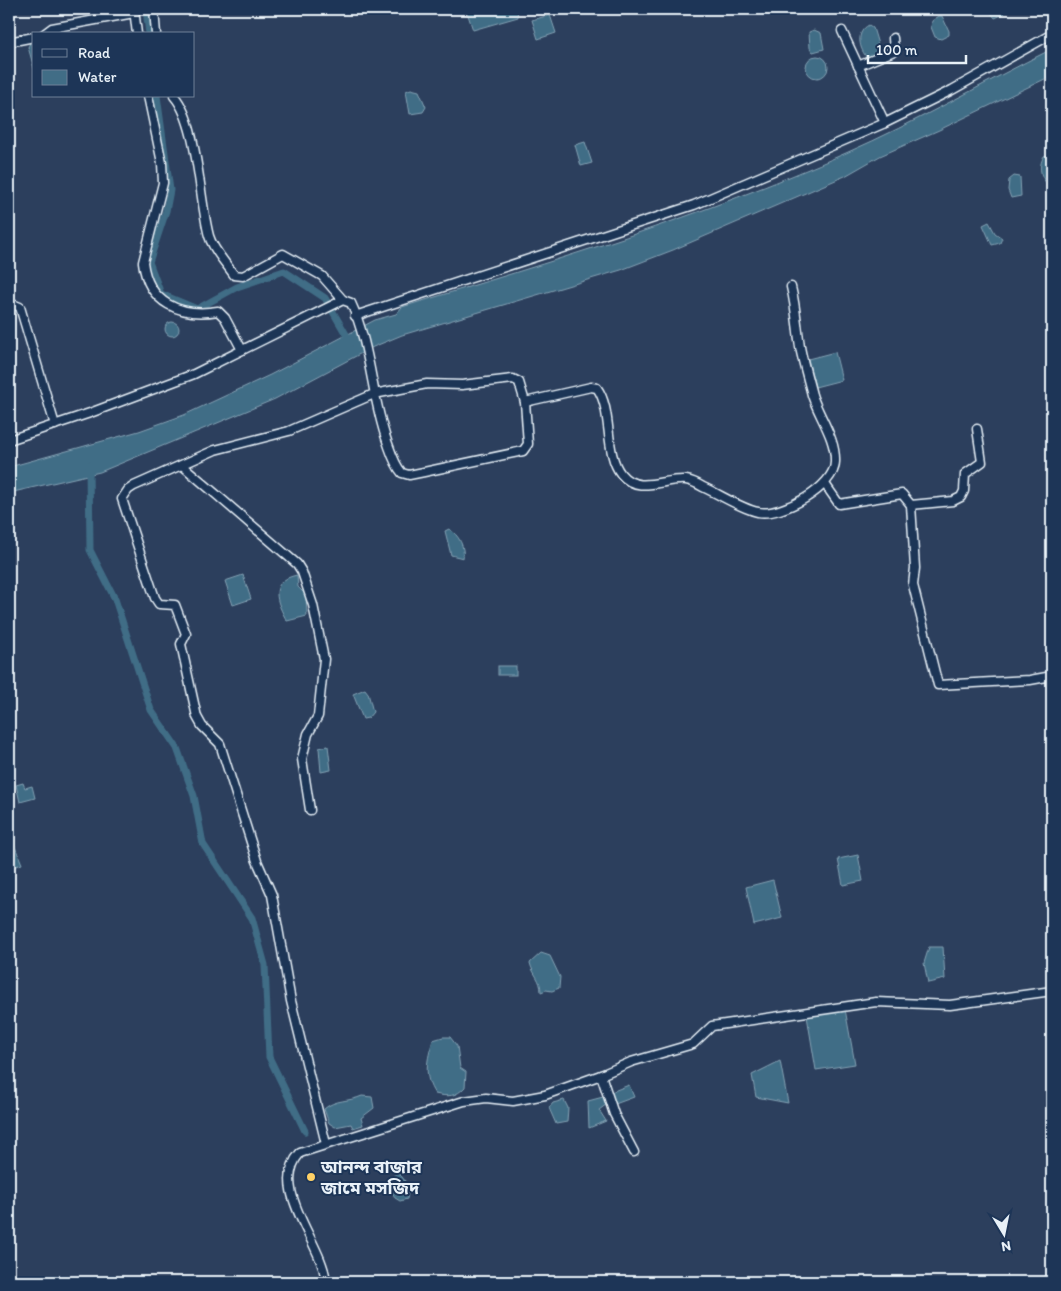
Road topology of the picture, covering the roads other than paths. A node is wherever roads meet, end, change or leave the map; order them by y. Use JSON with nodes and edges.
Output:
{"nodes":[{"id":1,"x":154,"y":9,"type":"edge"},
{"id":2,"x":134,"y":11,"type":"edge"},
{"id":3,"x":842,"y":31,"type":"dead end"},
{"id":4,"x":47,"y":32,"type":"edge"},
{"id":5,"x":137,"y":32,"type":"edge"},
{"id":6,"x":156,"y":32,"type":"edge"},
{"id":7,"x":1052,"y":34,"type":"edge"},
{"id":8,"x":32,"y":37,"type":"edge"},
{"id":9,"x":893,"y":38,"type":"dead end"},
{"id":10,"x":9,"y":42,"type":"edge"},
{"id":11,"x":858,"y":66,"type":"junction"},
{"id":12,"x":148,"y":98,"type":"edge"},
{"id":13,"x":175,"y":98,"type":"edge"},
{"id":14,"x":885,"y":123,"type":"junction"},
{"id":15,"x":791,"y":287,"type":"dead end"},
{"id":16,"x":340,"y":301,"type":"junction"},
{"id":17,"x":9,"y":306,"type":"edge"},
{"id":18,"x":356,"y":316,"type":"junction"},
{"id":19,"x":242,"y":350,"type":"junction"},
{"id":20,"x":374,"y":394,"type":"junction"},
{"id":21,"x":526,"y":402,"type":"junction"},
{"id":22,"x":55,"y":425,"type":"junction"},
{"id":23,"x":977,"y":429,"type":"dead end"},
{"id":24,"x":9,"y":440,"type":"edge"},
{"id":25,"x":182,"y":465,"type":"junction"},
{"id":26,"x":824,"y":484,"type":"junction"},
{"id":27,"x":911,"y":505,"type":"junction"},
{"id":28,"x":1052,"y":676,"type":"edge"},
{"id":29,"x":310,"y":810,"type":"dead end"},
{"id":30,"x":1052,"y":991,"type":"edge"},
{"id":31,"x":601,"y":1075,"type":"junction"},
{"id":32,"x":326,"y":1144,"type":"junction"},
{"id":33,"x":634,"y":1152,"type":"dead end"},
{"id":34,"x":326,"y":1282,"type":"edge"}],
"edges":[{"from":1,"to":6,"type":"street"},
{"from":2,"to":4,"type":"street"},
{"from":2,"to":5,"type":"street"},
{"from":3,"to":11,"type":"street"},
{"from":7,"to":14,"type":"street"},
{"from":8,"to":10,"type":"street"},
{"from":9,"to":11,"type":"street"},
{"from":11,"to":14,"type":"street"},
{"from":12,"to":19,"type":"street"},
{"from":13,"to":16,"type":"street"},
{"from":14,"to":18,"type":"street"},
{"from":15,"to":26,"type":"street"},
{"from":16,"to":18,"type":"street"},
{"from":16,"to":19,"type":"street"},
{"from":17,"to":22,"type":"street"},
{"from":18,"to":20,"type":"street"},
{"from":19,"to":22,"type":"street"},
{"from":20,"to":21,"type":"street"},
{"from":20,"to":21,"type":"street"},
{"from":20,"to":25,"type":"street"},
{"from":21,"to":26,"type":"street"},
{"from":22,"to":24,"type":"street"},
{"from":23,"to":27,"type":"street"},
{"from":25,"to":29,"type":"street"},
{"from":25,"to":32,"type":"street"},
{"from":26,"to":27,"type":"street"},
{"from":27,"to":28,"type":"street"},
{"from":30,"to":31,"type":"street"},
{"from":31,"to":32,"type":"street"},
{"from":31,"to":33,"type":"street"},
{"from":32,"to":34,"type":"street"}]}
